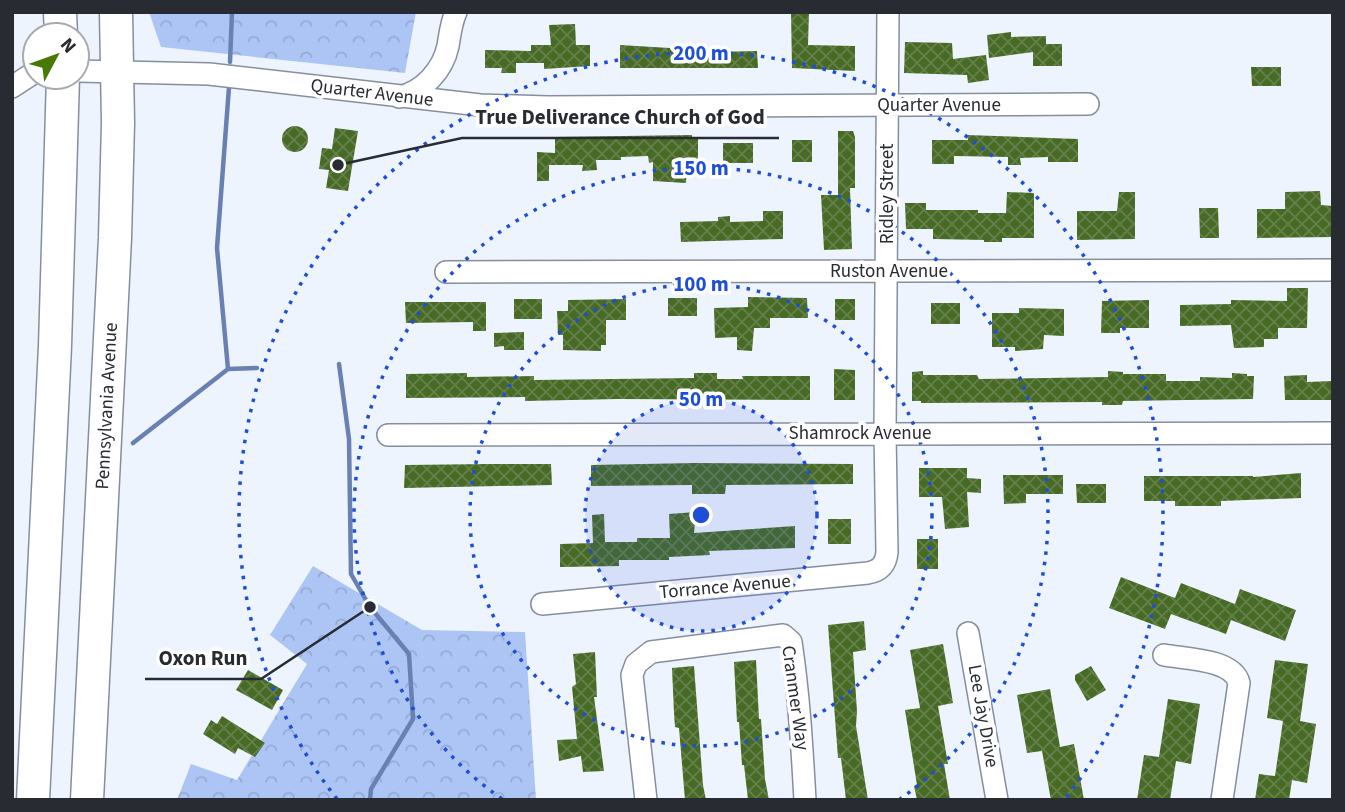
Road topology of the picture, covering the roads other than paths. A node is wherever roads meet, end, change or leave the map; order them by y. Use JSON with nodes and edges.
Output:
{"nodes":[{"id":1,"x":116,"y":12,"type":"edge"},
{"id":2,"x":456,"y":12,"type":"edge"},
{"id":3,"x":888,"y":12,"type":"edge"},
{"id":4,"x":91,"y":71,"type":"edge"},
{"id":5,"x":117,"y":71,"type":"junction"},
{"id":6,"x":63,"y":91,"type":"edge"},
{"id":7,"x":398,"y":97,"type":"junction"},
{"id":8,"x":1088,"y":104,"type":"dead end"},
{"id":9,"x":887,"y":105,"type":"junction"},
{"id":10,"x":1333,"y":270,"type":"edge"},
{"id":11,"x":887,"y":271,"type":"junction"},
{"id":12,"x":446,"y":272,"type":"dead end"},
{"id":13,"x":885,"y":433,"type":"junction"},
{"id":14,"x":1333,"y":433,"type":"edge"},
{"id":15,"x":387,"y":435,"type":"dead end"},
{"id":16,"x":887,"y":543,"type":"joint"},
{"id":17,"x":542,"y":604,"type":"dead end"},
{"id":18,"x":968,"y":633,"type":"dead end"},
{"id":19,"x":1164,"y":655,"type":"dead end"},
{"id":20,"x":33,"y":800,"type":"edge"},
{"id":21,"x":87,"y":800,"type":"edge"},
{"id":22,"x":646,"y":800,"type":"edge"},
{"id":23,"x":805,"y":800,"type":"edge"},
{"id":24,"x":997,"y":800,"type":"edge"},
{"id":25,"x":1222,"y":800,"type":"edge"}],
"edges":[{"from":1,"to":5,"type":"highway","name":"Pennsylvania Avenue"},
{"from":2,"to":7,"type":"street"},
{"from":3,"to":9,"type":"street","name":"Ridley Street"},
{"from":4,"to":5,"type":"street","name":"Quarter Avenue"},
{"from":5,"to":7,"type":"street","name":"Quarter Avenue"},
{"from":5,"to":21,"type":"highway","name":"Pennsylvania Avenue"},
{"from":6,"to":20,"type":"highway"},
{"from":7,"to":9,"type":"street","name":"Quarter Avenue"},
{"from":8,"to":9,"type":"street","name":"Quarter Avenue"},
{"from":9,"to":11,"type":"street","name":"Ridley Street"},
{"from":10,"to":11,"type":"street","name":"Ruston Avenue"},
{"from":11,"to":12,"type":"street","name":"Ruston Avenue"},
{"from":11,"to":13,"type":"street","name":"Ridley Street"},
{"from":13,"to":14,"type":"street","name":"Shamrock Avenue"},
{"from":13,"to":15,"type":"street","name":"Shamrock Avenue"},
{"from":13,"to":16,"type":"street","name":"Ridley Street"},
{"from":16,"to":17,"type":"street","name":"Torrance Avenue"},
{"from":18,"to":24,"type":"street","name":"Lee Jay Drive"},
{"from":19,"to":25,"type":"street"},
{"from":22,"to":23,"type":"street","name":"Cranmer Way"}]}
